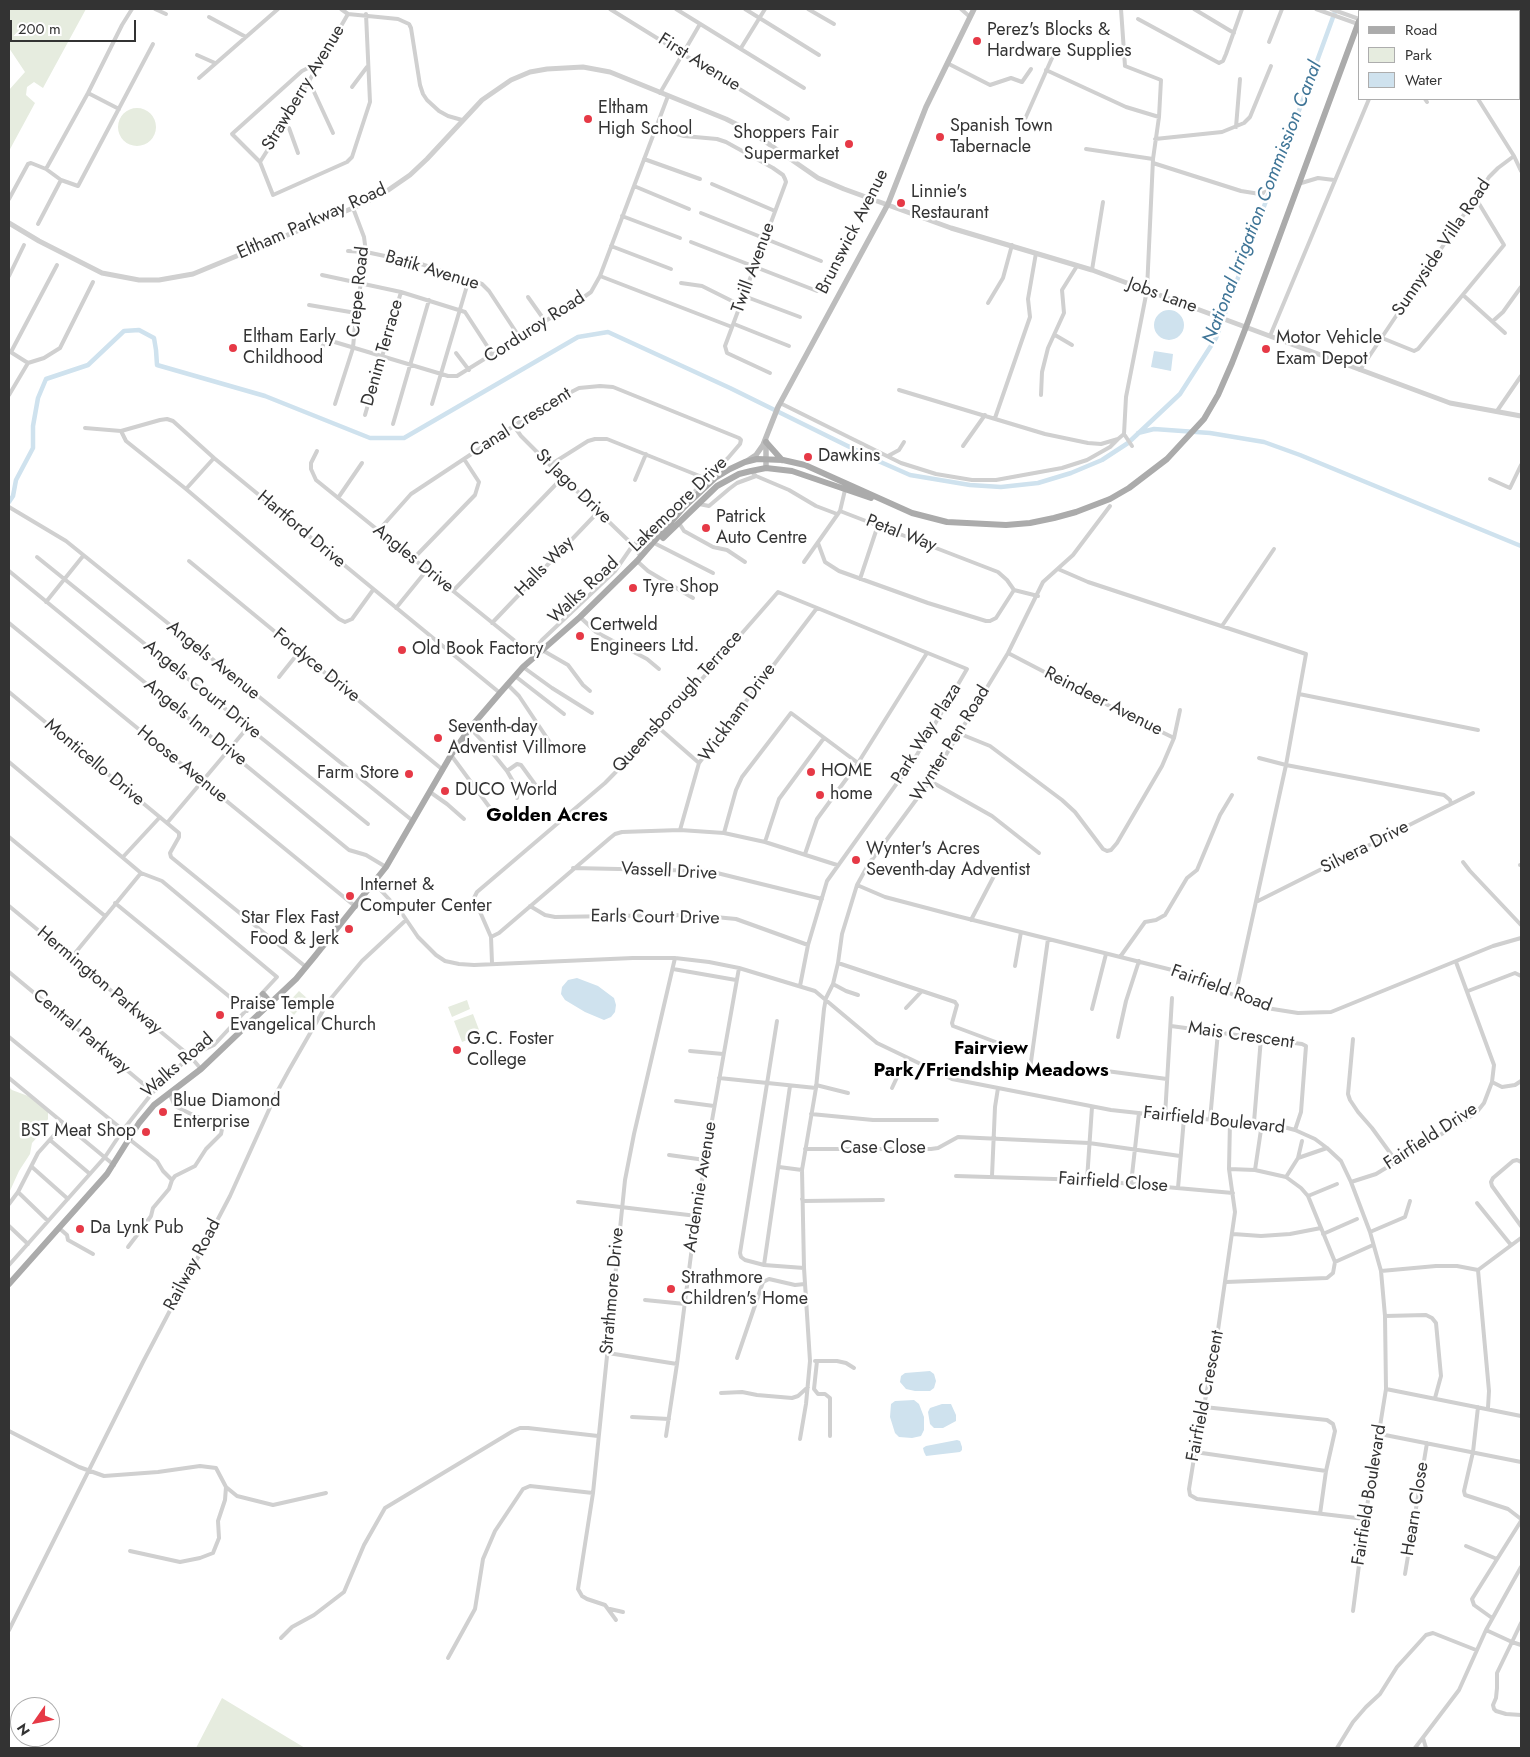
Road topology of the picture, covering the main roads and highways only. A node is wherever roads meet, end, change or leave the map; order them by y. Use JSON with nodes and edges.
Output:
{"nodes":[{"id":1,"x":974,"y":9,"type":"edge"},
{"id":2,"x":1358,"y":21,"type":"edge"},
{"id":3,"x":766,"y":440,"type":"junction"},
{"id":4,"x":767,"y":459,"type":"junction"},
{"id":5,"x":783,"y":460,"type":"junction"},
{"id":6,"x":745,"y":462,"type":"junction"},
{"id":7,"x":766,"y":468,"type":"junction"},
{"id":8,"x":890,"y":504,"type":"junction"},
{"id":9,"x":639,"y":559,"type":"junction"},
{"id":10,"x":263,"y":994,"type":"road end"},
{"id":11,"x":271,"y":1003,"type":"junction"},
{"id":12,"x":9,"y":1284,"type":"edge"}],
"edges":[{"from":1,"to":3,"type":"main road","name":"Brunswick Avenue"},
{"from":2,"to":8,"type":"main road"},
{"from":3,"to":4,"type":"main road","name":"Brunswick Avenue"},
{"from":3,"to":5,"type":"main road"},
{"from":3,"to":6,"type":"main road","name":"Brunswick Avenue"},
{"from":4,"to":5,"type":"main road","name":"Walks Road"},
{"from":4,"to":6,"type":"main road","name":"Walks Road"},
{"from":4,"to":7,"type":"main road","name":"Brunswick Avenue"},
{"from":5,"to":8,"type":"main road","name":"Walks Road"},
{"from":6,"to":9,"type":"main road","name":"Walks Road"},
{"from":7,"to":8,"type":"main road","name":"Walks Road"},
{"from":7,"to":9,"type":"main road","name":"Walks Road"},
{"from":9,"to":11,"type":"main road","name":"Walks Road"},
{"from":10,"to":11,"type":"main road"},
{"from":11,"to":12,"type":"main road","name":"Walks Road"}]}
